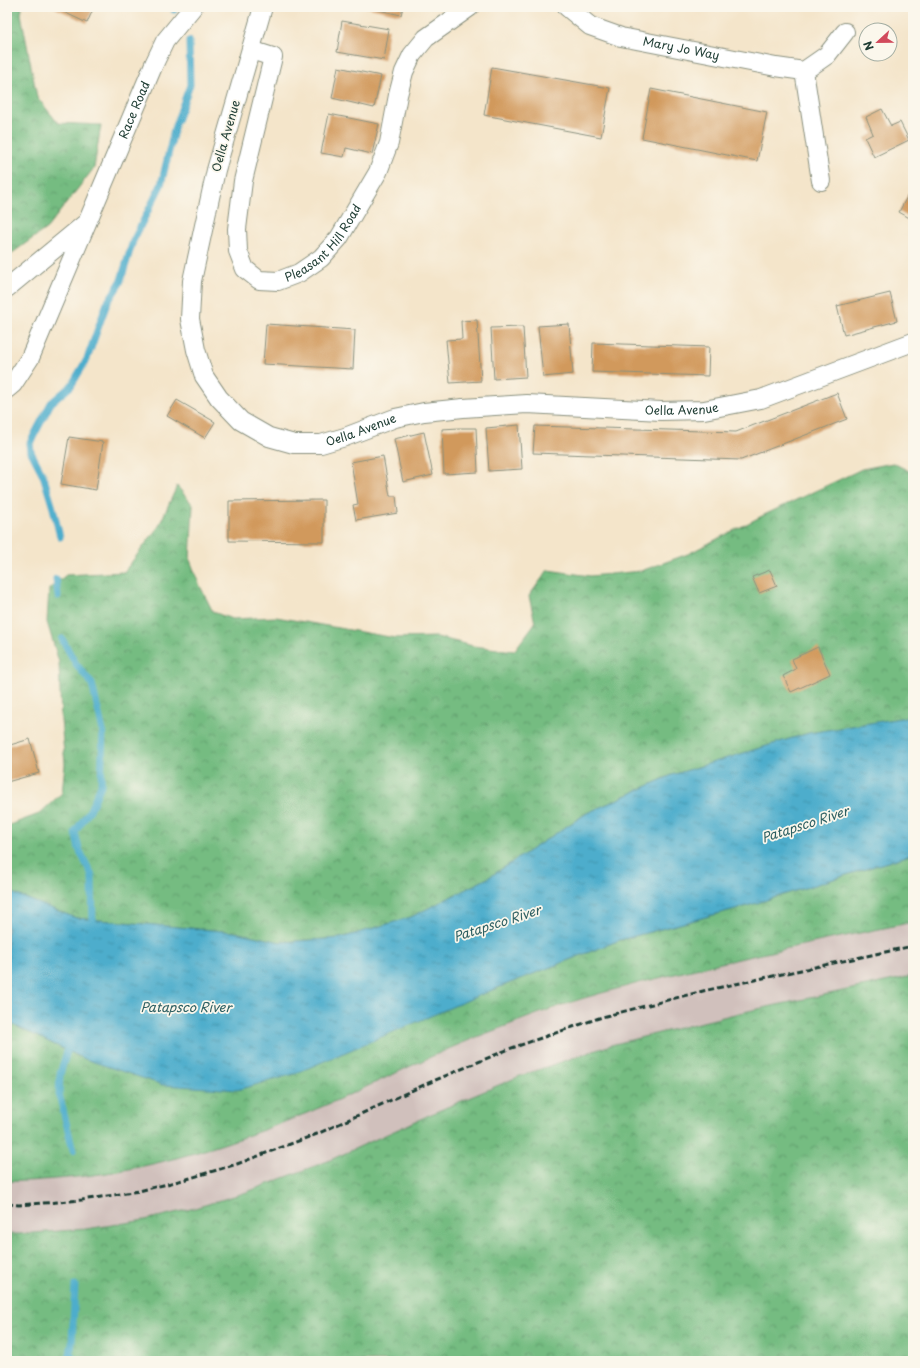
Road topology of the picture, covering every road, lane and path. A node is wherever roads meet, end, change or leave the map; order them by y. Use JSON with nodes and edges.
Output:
{"nodes":[{"id":1,"x":194,"y":7,"type":"edge"},
{"id":2,"x":263,"y":7,"type":"edge"},
{"id":3,"x":470,"y":7,"type":"edge"},
{"id":4,"x":567,"y":7,"type":"edge"},
{"id":5,"x":845,"y":32,"type":"dead end"},
{"id":6,"x":251,"y":50,"type":"junction"},
{"id":7,"x":804,"y":72,"type":"junction"},
{"id":8,"x":821,"y":181,"type":"dead end"},
{"id":9,"x":88,"y":221,"type":"junction"},
{"id":10,"x":7,"y":288,"type":"edge"},
{"id":11,"x":913,"y":342,"type":"edge"},
{"id":12,"x":7,"y":389,"type":"edge"}],
"edges":[{"from":1,"to":9,"type":"street","name":"Race Road"},
{"from":2,"to":6,"type":"street","name":"Oella Avenue"},
{"from":3,"to":6,"type":"street","name":"Pleasant Hill Road"},
{"from":4,"to":7,"type":"street","name":"Mary Jo Way"},
{"from":5,"to":7,"type":"street"},
{"from":6,"to":11,"type":"street","name":"Oella Avenue"},
{"from":7,"to":8,"type":"street"},
{"from":9,"to":10,"type":"street","name":"Race Road"},
{"from":9,"to":12,"type":"street","name":"Race Road"}]}
